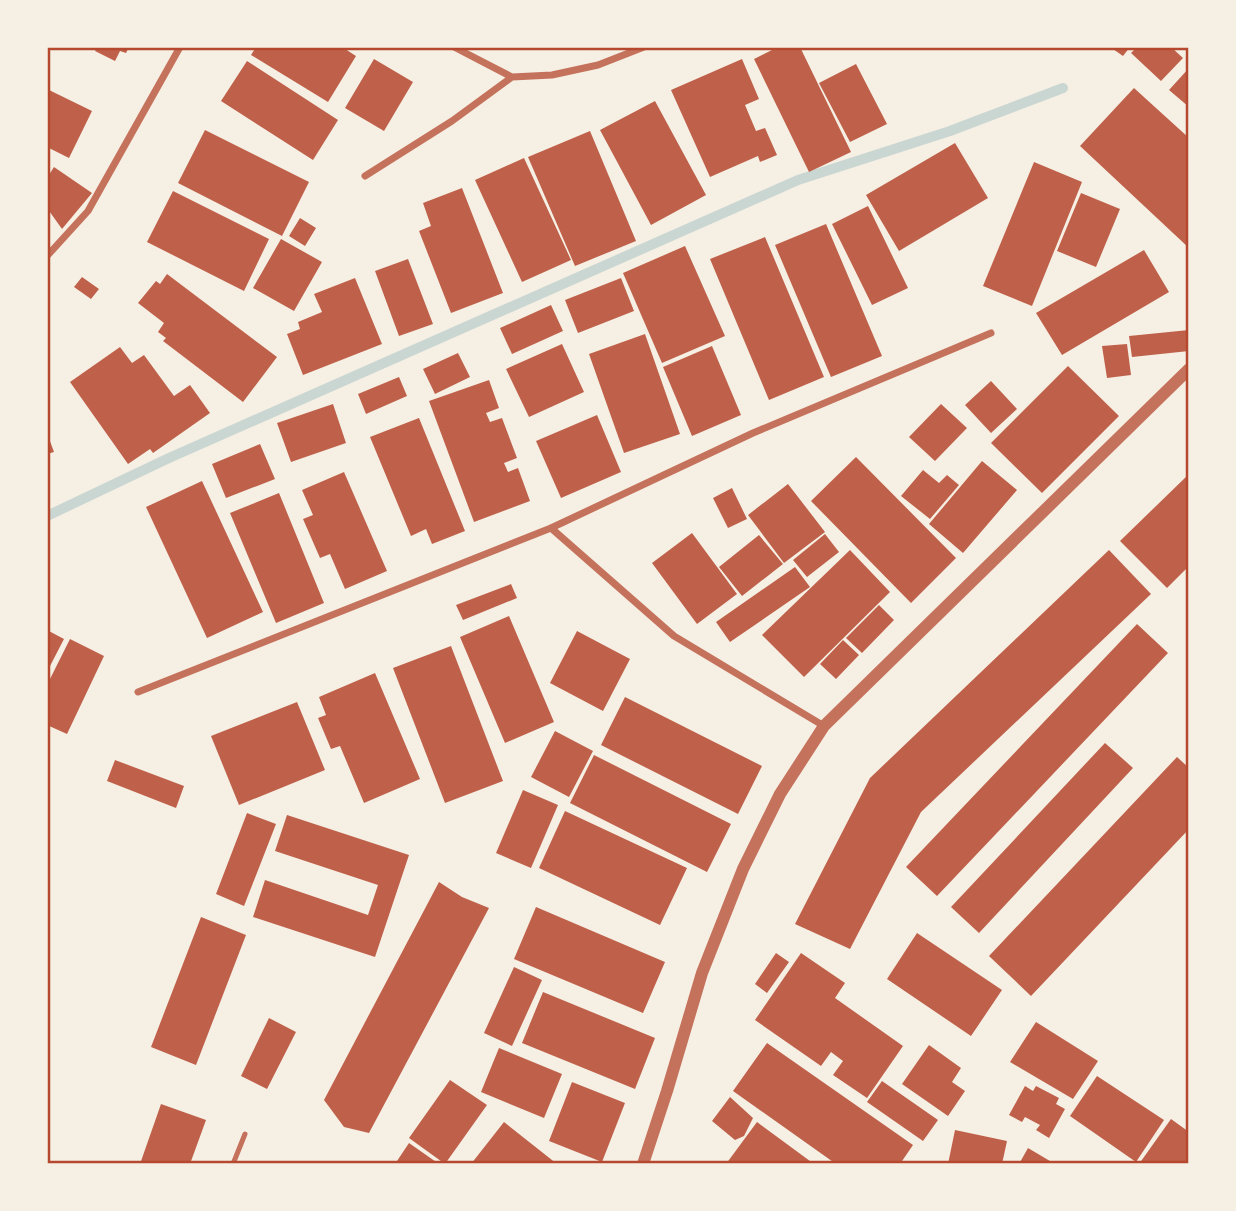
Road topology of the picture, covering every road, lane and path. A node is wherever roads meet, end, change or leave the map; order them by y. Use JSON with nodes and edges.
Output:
{"nodes":[{"id":1,"x":180,"y":47,"type":"edge"},
{"id":2,"x":454,"y":47,"type":"edge"},
{"id":3,"x":644,"y":47,"type":"edge"},
{"id":4,"x":512,"y":77,"type":"junction"},
{"id":5,"x":365,"y":176,"type":"dead end"},
{"id":6,"x":47,"y":256,"type":"edge"},
{"id":7,"x":992,"y":333,"type":"dead end"},
{"id":8,"x":1189,"y":369,"type":"edge"},
{"id":9,"x":551,"y":528,"type":"junction"},
{"id":10,"x":138,"y":692,"type":"dead end"},
{"id":11,"x":824,"y":726,"type":"junction"},
{"id":12,"x":245,"y":1134,"type":"dead end"},
{"id":13,"x":233,"y":1164,"type":"edge"},
{"id":14,"x":643,"y":1164,"type":"edge"}],
"edges":[{"from":1,"to":6,"type":"street"},
{"from":2,"to":4,"type":"street"},
{"from":3,"to":4,"type":"street"},
{"from":4,"to":5,"type":"street"},
{"from":7,"to":9,"type":"street"},
{"from":8,"to":11,"type":"street"},
{"from":9,"to":10,"type":"street"},
{"from":9,"to":11,"type":"street"},
{"from":11,"to":14,"type":"street"},
{"from":12,"to":13,"type":"lane"}]}
